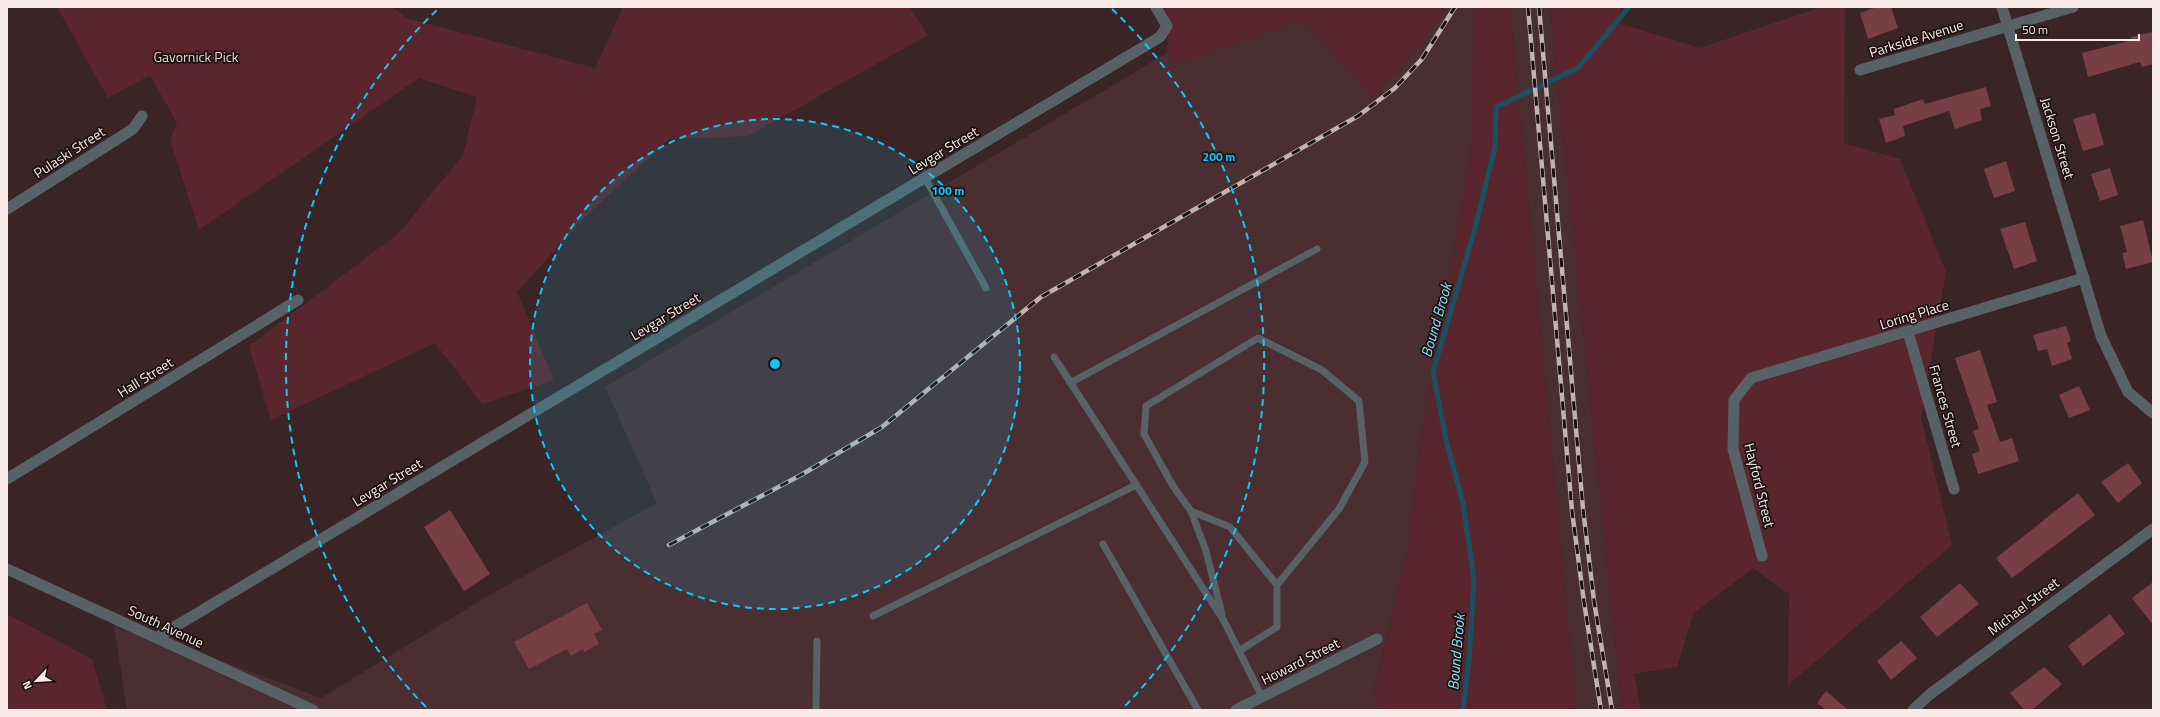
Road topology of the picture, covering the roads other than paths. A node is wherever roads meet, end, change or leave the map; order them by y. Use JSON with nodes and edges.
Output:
{"nodes":[{"id":1,"x":2002,"y":7,"type":"edge"},
{"id":2,"x":2074,"y":7,"type":"edge"},
{"id":3,"x":1156,"y":8,"type":"edge"},
{"id":4,"x":2008,"y":26,"type":"junction"},
{"id":5,"x":1860,"y":70,"type":"dead end"},
{"id":6,"x":142,"y":116,"type":"dead end"},
{"id":7,"x":925,"y":178,"type":"junction"},
{"id":8,"x":7,"y":209,"type":"edge"},
{"id":9,"x":1317,"y":249,"type":"dead end"},
{"id":10,"x":2084,"y":278,"type":"junction"},
{"id":11,"x":986,"y":288,"type":"dead end"},
{"id":12,"x":298,"y":300,"type":"dead end"},
{"id":13,"x":1908,"y":332,"type":"junction"},
{"id":14,"x":1054,"y":357,"type":"dead end"},
{"id":15,"x":1751,"y":378,"type":"joint"},
{"id":16,"x":1070,"y":383,"type":"junction"},
{"id":17,"x":2153,"y":413,"type":"edge"},
{"id":18,"x":7,"y":479,"type":"edge"},
{"id":19,"x":1136,"y":485,"type":"junction"},
{"id":20,"x":1954,"y":489,"type":"dead end"},
{"id":21,"x":1191,"y":511,"type":"junction"},
{"id":22,"x":2153,"y":529,"type":"edge"},
{"id":23,"x":1103,"y":544,"type":"dead end"},
{"id":24,"x":1762,"y":556,"type":"dead end"},
{"id":25,"x":7,"y":568,"type":"edge"},
{"id":26,"x":1277,"y":586,"type":"junction"},
{"id":27,"x":874,"y":616,"type":"dead end"},
{"id":28,"x":1224,"y":620,"type":"junction"},
{"id":29,"x":156,"y":638,"type":"junction"},
{"id":30,"x":1378,"y":639,"type":"dead end"},
{"id":31,"x":817,"y":641,"type":"dead end"},
{"id":32,"x":1239,"y":651,"type":"junction"},
{"id":33,"x":1262,"y":697,"type":"junction"},
{"id":34,"x":313,"y":710,"type":"edge"},
{"id":35,"x":816,"y":710,"type":"edge"},
{"id":36,"x":1198,"y":710,"type":"edge"},
{"id":37,"x":1236,"y":710,"type":"edge"},
{"id":38,"x":1913,"y":710,"type":"edge"}],
"edges":[{"from":1,"to":4,"type":"street","name":"Jackson Street"},
{"from":2,"to":4,"type":"street","name":"Parkside Avenue"},
{"from":3,"to":7,"type":"street","name":"Levgar Street"},
{"from":4,"to":5,"type":"street","name":"Parkside Avenue"},
{"from":4,"to":10,"type":"street","name":"Jackson Street"},
{"from":6,"to":8,"type":"street","name":"Pulaski Street"},
{"from":7,"to":11,"type":"lane"},
{"from":7,"to":29,"type":"street","name":"Levgar Street"},
{"from":9,"to":16,"type":"lane"},
{"from":10,"to":13,"type":"street","name":"Loring Place"},
{"from":10,"to":17,"type":"street","name":"Jackson Street"},
{"from":12,"to":18,"type":"street","name":"Hall Street"},
{"from":13,"to":15,"type":"street","name":"Loring Place"},
{"from":13,"to":20,"type":"street","name":"Frances Street"},
{"from":14,"to":16,"type":"lane"},
{"from":15,"to":24,"type":"street","name":"Hayford Street"},
{"from":16,"to":19,"type":"lane"},
{"from":19,"to":27,"type":"lane"},
{"from":19,"to":28,"type":"lane"},
{"from":21,"to":26,"type":"lane"},
{"from":21,"to":26,"type":"lane"},
{"from":21,"to":28,"type":"lane"},
{"from":22,"to":38,"type":"street","name":"Michael Street"},
{"from":23,"to":36,"type":"lane"},
{"from":25,"to":29,"type":"street","name":"South Avenue"},
{"from":26,"to":32,"type":"lane"},
{"from":28,"to":32,"type":"lane"},
{"from":29,"to":34,"type":"street","name":"South Avenue"},
{"from":30,"to":33,"type":"street","name":"Howard Street"},
{"from":31,"to":35,"type":"lane"},
{"from":32,"to":33,"type":"lane"},
{"from":33,"to":37,"type":"street","name":"Howard Street"}]}
